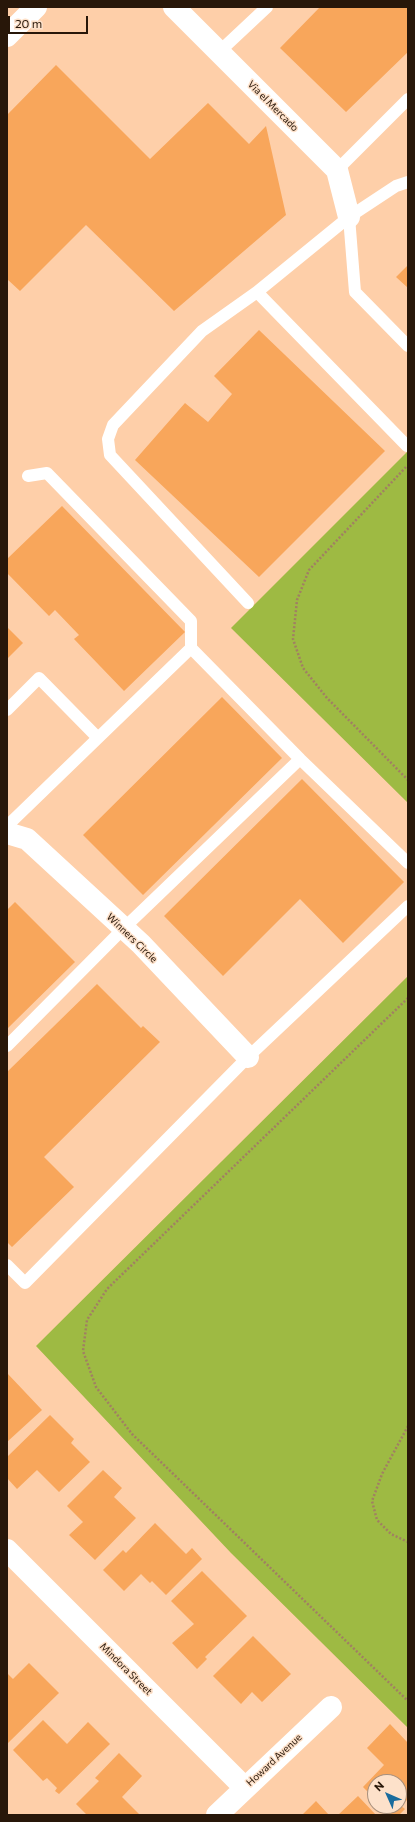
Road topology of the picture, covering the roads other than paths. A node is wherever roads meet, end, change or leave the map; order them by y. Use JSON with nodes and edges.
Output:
{"nodes":[{"id":1,"x":36,"y":7,"type":"edge"},
{"id":2,"x":174,"y":7,"type":"edge"},
{"id":3,"x":267,"y":7,"type":"edge"},
{"id":4,"x":7,"y":36,"type":"edge"},
{"id":5,"x":219,"y":52,"type":"junction"},
{"id":6,"x":408,"y":99,"type":"edge"},
{"id":7,"x":337,"y":170,"type":"junction"},
{"id":8,"x":408,"y":182,"type":"edge"},
{"id":9,"x":349,"y":217,"type":"junction"},
{"id":10,"x":257,"y":292,"type":"junction"},
{"id":11,"x":408,"y":346,"type":"edge"},
{"id":12,"x":407,"y":446,"type":"edge"},
{"id":13,"x":28,"y":476,"type":"dead end"},
{"id":14,"x":248,"y":603,"type":"dead end"},
{"id":15,"x":191,"y":648,"type":"junction"},
{"id":16,"x":7,"y":710,"type":"edge"},
{"id":17,"x":98,"y":738,"type":"junction"},
{"id":18,"x":300,"y":759,"type":"junction"},
{"id":19,"x":7,"y":826,"type":"edge"},
{"id":20,"x":7,"y":833,"type":"edge"},
{"id":21,"x":408,"y":863,"type":"edge"},
{"id":22,"x":408,"y":906,"type":"edge"},
{"id":23,"x":123,"y":929,"type":"junction"},
{"id":24,"x":7,"y":1046,"type":"edge"},
{"id":25,"x":248,"y":1057,"type":"junction"},
{"id":26,"x":7,"y":1265,"type":"edge"},
{"id":27,"x":11,"y":1563,"type":"edge"},
{"id":28,"x":331,"y":1706,"type":"dead end"},
{"id":29,"x":245,"y":1788,"type":"junction"},
{"id":30,"x":217,"y":1815,"type":"edge"}],
"edges":[{"from":1,"to":4,"type":"street"},
{"from":2,"to":5,"type":"street","name":"Via el Mercado"},
{"from":3,"to":5,"type":"lane"},
{"from":5,"to":7,"type":"street","name":"Via el Mercado"},
{"from":6,"to":7,"type":"lane"},
{"from":7,"to":9,"type":"street"},
{"from":8,"to":9,"type":"lane"},
{"from":9,"to":10,"type":"lane"},
{"from":9,"to":11,"type":"lane"},
{"from":10,"to":12,"type":"lane"},
{"from":10,"to":14,"type":"lane"},
{"from":13,"to":15,"type":"lane"},
{"from":15,"to":17,"type":"lane"},
{"from":15,"to":18,"type":"lane"},
{"from":16,"to":17,"type":"lane"},
{"from":17,"to":19,"type":"lane"},
{"from":18,"to":21,"type":"lane"},
{"from":18,"to":23,"type":"lane"},
{"from":20,"to":23,"type":"street","name":"Winners Circle"},
{"from":22,"to":25,"type":"lane"},
{"from":23,"to":24,"type":"lane"},
{"from":23,"to":25,"type":"street","name":"Winners Circle"},
{"from":25,"to":26,"type":"lane"},
{"from":27,"to":29,"type":"street","name":"Mindora Street"},
{"from":28,"to":29,"type":"street","name":"Howard Avenue"},
{"from":29,"to":30,"type":"street","name":"Howard Avenue"}]}
